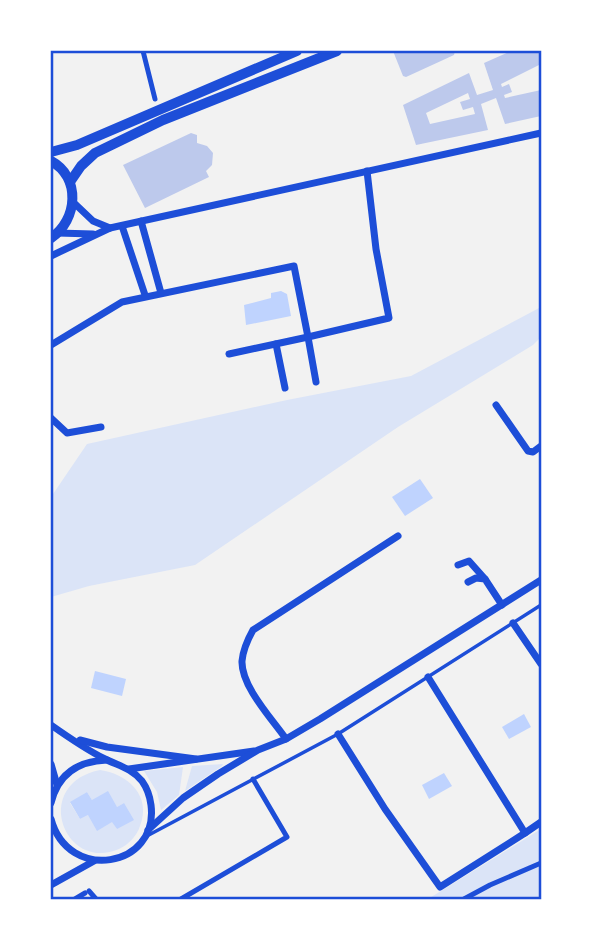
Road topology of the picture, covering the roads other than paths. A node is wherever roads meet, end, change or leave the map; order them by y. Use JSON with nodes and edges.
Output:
{"nodes":[{"id":1,"x":142,"y":51,"type":"edge"},
{"id":2,"x":297,"y":51,"type":"edge"},
{"id":3,"x":337,"y":51,"type":"edge"},
{"id":4,"x":155,"y":99,"type":"dead end"},
{"id":5,"x":541,"y":133,"type":"edge"},
{"id":6,"x":51,"y":152,"type":"edge"},
{"id":7,"x":51,"y":161,"type":"edge"},
{"id":8,"x":367,"y":171,"type":"junction"},
{"id":9,"x":70,"y":182,"type":"junction"},
{"id":10,"x":73,"y":202,"type":"junction"},
{"id":11,"x":141,"y":221,"type":"junction"},
{"id":12,"x":122,"y":226,"type":"junction"},
{"id":13,"x":110,"y":228,"type":"junction"},
{"id":14,"x":97,"y":234,"type":"junction"},
{"id":15,"x":54,"y":236,"type":"edge"},
{"id":16,"x":51,"y":256,"type":"edge"},
{"id":17,"x":161,"y":293,"type":"junction"},
{"id":18,"x":145,"y":295,"type":"junction"},
{"id":19,"x":308,"y":337,"type":"junction"},
{"id":20,"x":276,"y":344,"type":"junction"},
{"id":21,"x":51,"y":345,"type":"edge"},
{"id":22,"x":229,"y":354,"type":"dead end"},
{"id":23,"x":316,"y":382,"type":"dead end"},
{"id":24,"x":285,"y":388,"type":"dead end"},
{"id":25,"x":496,"y":405,"type":"dead end"},
{"id":26,"x":51,"y":418,"type":"edge"},
{"id":27,"x":101,"y":427,"type":"dead end"},
{"id":28,"x":541,"y":446,"type":"edge"},
{"id":29,"x":398,"y":536,"type":"dead end"},
{"id":30,"x":458,"y":565,"type":"dead end"},
{"id":31,"x":485,"y":579,"type":"junction"},
{"id":32,"x":541,"y":580,"type":"edge"},
{"id":33,"x":468,"y":582,"type":"dead end"},
{"id":34,"x":502,"y":605,"type":"junction"},
{"id":35,"x":541,"y":605,"type":"edge"},
{"id":36,"x":513,"y":623,"type":"junction"},
{"id":37,"x":541,"y":664,"type":"edge"},
{"id":38,"x":428,"y":677,"type":"junction"},
{"id":39,"x":51,"y":725,"type":"edge"},
{"id":40,"x":63,"y":734,"type":"junction"},
{"id":41,"x":338,"y":734,"type":"junction"},
{"id":42,"x":286,"y":739,"type":"junction"},
{"id":43,"x":258,"y":750,"type":"junction"},
{"id":44,"x":197,"y":759,"type":"junction"},
{"id":45,"x":107,"y":760,"type":"junction"},
{"id":46,"x":51,"y":764,"type":"edge"},
{"id":47,"x":129,"y":769,"type":"junction"},
{"id":48,"x":253,"y":779,"type":"junction"},
{"id":49,"x":57,"y":785,"type":"junction"},
{"id":50,"x":51,"y":803,"type":"edge"},
{"id":51,"x":51,"y":819,"type":"edge"},
{"id":52,"x":541,"y":822,"type":"edge"},
{"id":53,"x":148,"y":830,"type":"junction"},
{"id":54,"x":525,"y":833,"type":"junction"},
{"id":55,"x":143,"y":838,"type":"junction"},
{"id":56,"x":94,"y":861,"type":"junction"},
{"id":57,"x":541,"y":863,"type":"edge"},
{"id":58,"x":51,"y":885,"type":"edge"},
{"id":59,"x":75,"y":899,"type":"edge"},
{"id":60,"x":96,"y":899,"type":"edge"},
{"id":61,"x":181,"y":899,"type":"edge"},
{"id":62,"x":464,"y":899,"type":"edge"}],
"edges":[{"from":1,"to":4,"type":"street"},
{"from":2,"to":6,"type":"main road"},
{"from":3,"to":9,"type":"main road"},
{"from":5,"to":8,"type":"street"},
{"from":7,"to":9,"type":"main road"},
{"from":8,"to":11,"type":"street"},
{"from":8,"to":19,"type":"street"},
{"from":9,"to":10,"type":"main road"},
{"from":10,"to":13,"type":"street"},
{"from":10,"to":15,"type":"main road"},
{"from":11,"to":12,"type":"street"},
{"from":11,"to":17,"type":"street"},
{"from":12,"to":13,"type":"street"},
{"from":12,"to":18,"type":"street"},
{"from":13,"to":14,"type":"street"},
{"from":14,"to":15,"type":"street"},
{"from":14,"to":16,"type":"street"},
{"from":17,"to":18,"type":"street"},
{"from":17,"to":19,"type":"street"},
{"from":18,"to":21,"type":"street"},
{"from":19,"to":20,"type":"street"},
{"from":19,"to":23,"type":"street"},
{"from":20,"to":22,"type":"street"},
{"from":20,"to":24,"type":"street"},
{"from":25,"to":28,"type":"street"},
{"from":26,"to":27,"type":"street"},
{"from":29,"to":42,"type":"street"},
{"from":30,"to":31,"type":"street"},
{"from":31,"to":33,"type":"street"},
{"from":31,"to":34,"type":"street"},
{"from":32,"to":34,"type":"street"},
{"from":34,"to":42,"type":"street"},
{"from":35,"to":36,"type":"lane"},
{"from":36,"to":37,"type":"street"},
{"from":36,"to":38,"type":"lane"},
{"from":38,"to":41,"type":"lane"},
{"from":38,"to":54,"type":"street"},
{"from":39,"to":40,"type":"street"},
{"from":40,"to":44,"type":"street"},
{"from":40,"to":45,"type":"street"},
{"from":41,"to":48,"type":"lane"},
{"from":41,"to":54,"type":"street"},
{"from":42,"to":43,"type":"street"},
{"from":43,"to":44,"type":"street"},
{"from":43,"to":53,"type":"street"},
{"from":44,"to":47,"type":"street"},
{"from":45,"to":47,"type":"street"},
{"from":45,"to":49,"type":"street"},
{"from":46,"to":49,"type":"street"},
{"from":47,"to":53,"type":"street"},
{"from":48,"to":55,"type":"lane"},
{"from":48,"to":61,"type":"street"},
{"from":49,"to":50,"type":"street"},
{"from":51,"to":56,"type":"street"},
{"from":52,"to":54,"type":"street"},
{"from":53,"to":55,"type":"street"},
{"from":55,"to":56,"type":"street"},
{"from":56,"to":58,"type":"street"},
{"from":57,"to":62,"type":"street"},
{"from":59,"to":60,"type":"street"}]}
